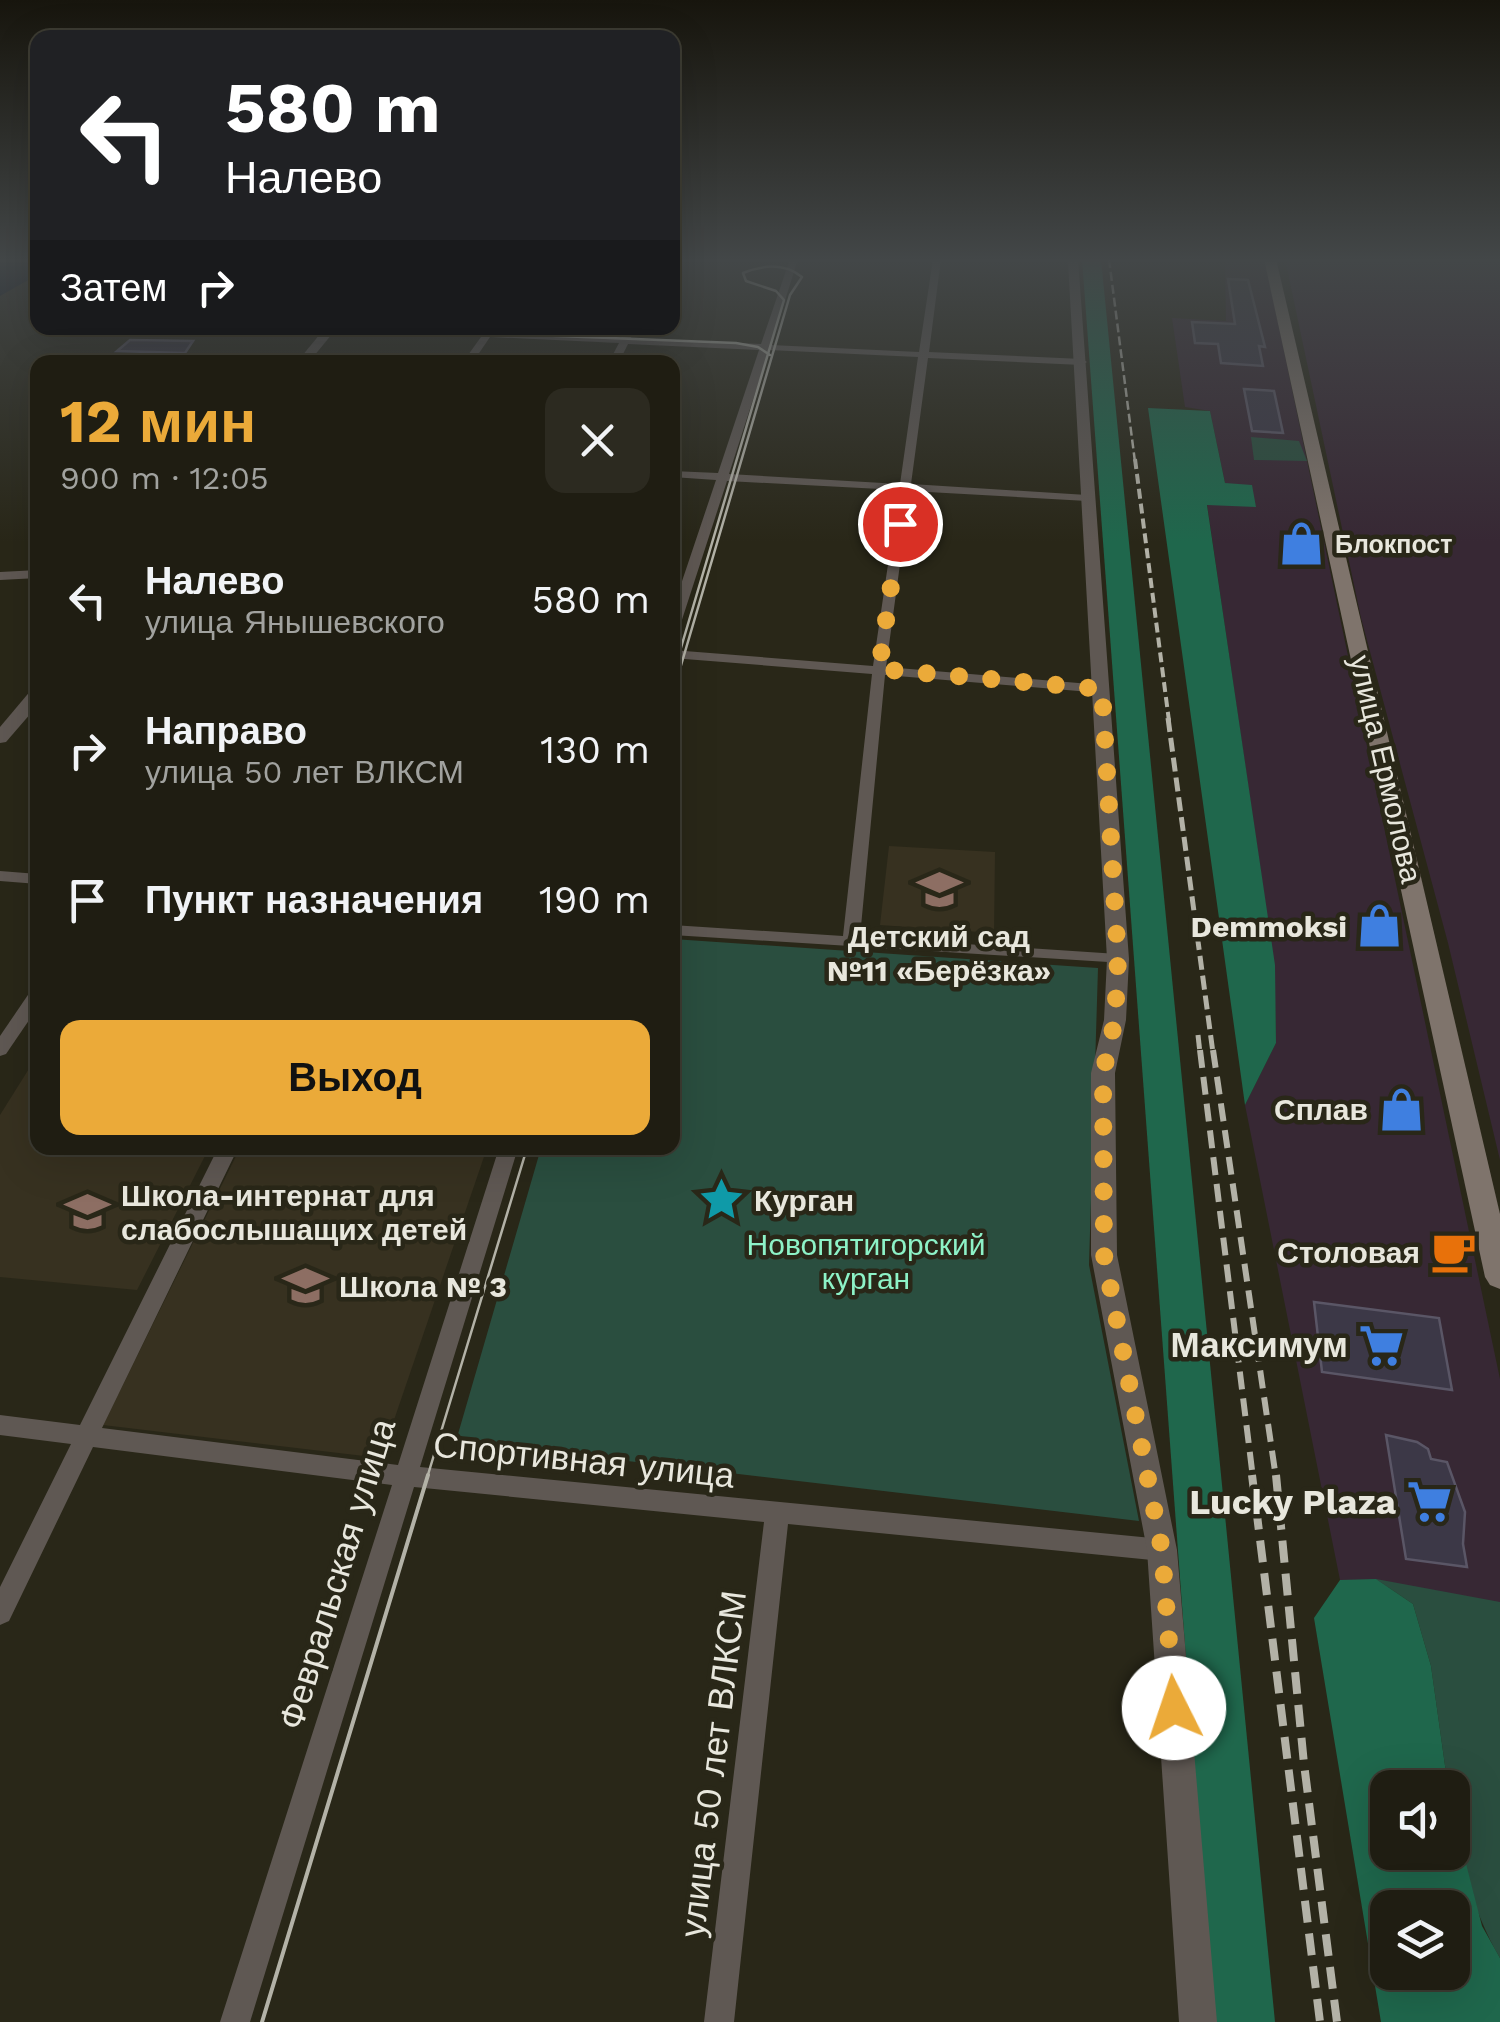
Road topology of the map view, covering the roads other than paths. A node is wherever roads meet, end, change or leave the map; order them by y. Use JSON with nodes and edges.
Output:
{"nodes":[{"id":1,"x":762,"y":353,"type":"edge"},
{"id":2,"x":888,"y":353,"type":"edge"},
{"id":3,"x":1081,"y":353,"type":"edge"},
{"id":4,"x":1293,"y":353,"type":"edge"},
{"id":5,"x":920,"y":355,"type":"junction"},
{"id":6,"x":1082,"y":362,"type":"junction"},
{"id":7,"x":680,"y":474,"type":"edge"},
{"id":8,"x":722,"y":477,"type":"junction"},
{"id":9,"x":905,"y":488,"type":"junction"},
{"id":10,"x":1087,"y":498,"type":"junction"},
{"id":11,"x":30,"y":574,"type":"edge"},
{"id":12,"x":0,"y":576,"type":"edge"},
{"id":13,"x":680,"y":607,"type":"edge"},
{"id":14,"x":680,"y":655,"type":"edge"},
{"id":15,"x":879,"y":669,"type":"junction"},
{"id":16,"x":1102,"y":689,"type":"junction"},
{"id":17,"x":30,"y":702,"type":"edge"},
{"id":18,"x":0,"y":738,"type":"edge"},
{"id":19,"x":0,"y":876,"type":"edge"},
{"id":20,"x":30,"y":878,"type":"edge"},
{"id":21,"x":680,"y":931,"type":"edge"},
{"id":22,"x":851,"y":942,"type":"junction"},
{"id":23,"x":1118,"y":959,"type":"junction"},
{"id":24,"x":30,"y":1006,"type":"edge"},
{"id":25,"x":0,"y":1050,"type":"edge"},
{"id":26,"x":225,"y":1155,"type":"edge"},
{"id":27,"x":508,"y":1155,"type":"edge"},
{"id":28,"x":1500,"y":1277,"type":"edge"},
{"id":29,"x":0,"y":1425,"type":"edge"},
{"id":30,"x":89,"y":1436,"type":"junction"},
{"id":31,"x":404,"y":1476,"type":"junction"},
{"id":32,"x":777,"y":1515,"type":"junction"},
{"id":33,"x":1162,"y":1550,"type":"junction"},
{"id":34,"x":0,"y":1612,"type":"edge"},
{"id":35,"x":234,"y":2022,"type":"edge"},
{"id":36,"x":719,"y":2022,"type":"edge"},
{"id":37,"x":1198,"y":2022,"type":"edge"}],
"edges":[{"from":1,"to":8,"type":"street"},
{"from":2,"to":5,"type":"street"},
{"from":3,"to":6,"type":"street"},
{"from":4,"to":28,"type":"main road","name":"улица Ермолова"},
{"from":5,"to":6,"type":"street"},
{"from":5,"to":9,"type":"street"},
{"from":6,"to":10,"type":"street"},
{"from":7,"to":8,"type":"street"},
{"from":8,"to":9,"type":"street"},
{"from":8,"to":13,"type":"street"},
{"from":9,"to":10,"type":"street"},
{"from":9,"to":15,"type":"street"},
{"from":10,"to":16,"type":"street"},
{"from":11,"to":12,"type":"street"},
{"from":14,"to":15,"type":"street"},
{"from":15,"to":16,"type":"street"},
{"from":15,"to":22,"type":"street"},
{"from":16,"to":23,"type":"street"},
{"from":17,"to":18,"type":"street"},
{"from":19,"to":20,"type":"street"},
{"from":21,"to":22,"type":"street"},
{"from":22,"to":23,"type":"street"},
{"from":23,"to":33,"type":"street"},
{"from":24,"to":25,"type":"street"},
{"from":26,"to":30,"type":"street"},
{"from":27,"to":31,"type":"street","name":"Февральская улица"},
{"from":29,"to":30,"type":"street","name":"Спортивная улица"},
{"from":30,"to":31,"type":"street","name":"Спортивная улица"},
{"from":30,"to":34,"type":"street"},
{"from":31,"to":32,"type":"street","name":"Спортивная улица"},
{"from":31,"to":35,"type":"street","name":"Февральская улица"},
{"from":32,"to":33,"type":"street","name":"Спортивная улица"},
{"from":32,"to":36,"type":"street","name":"улица 50 лет ВЛКСМ"},
{"from":33,"to":37,"type":"street"}]}
